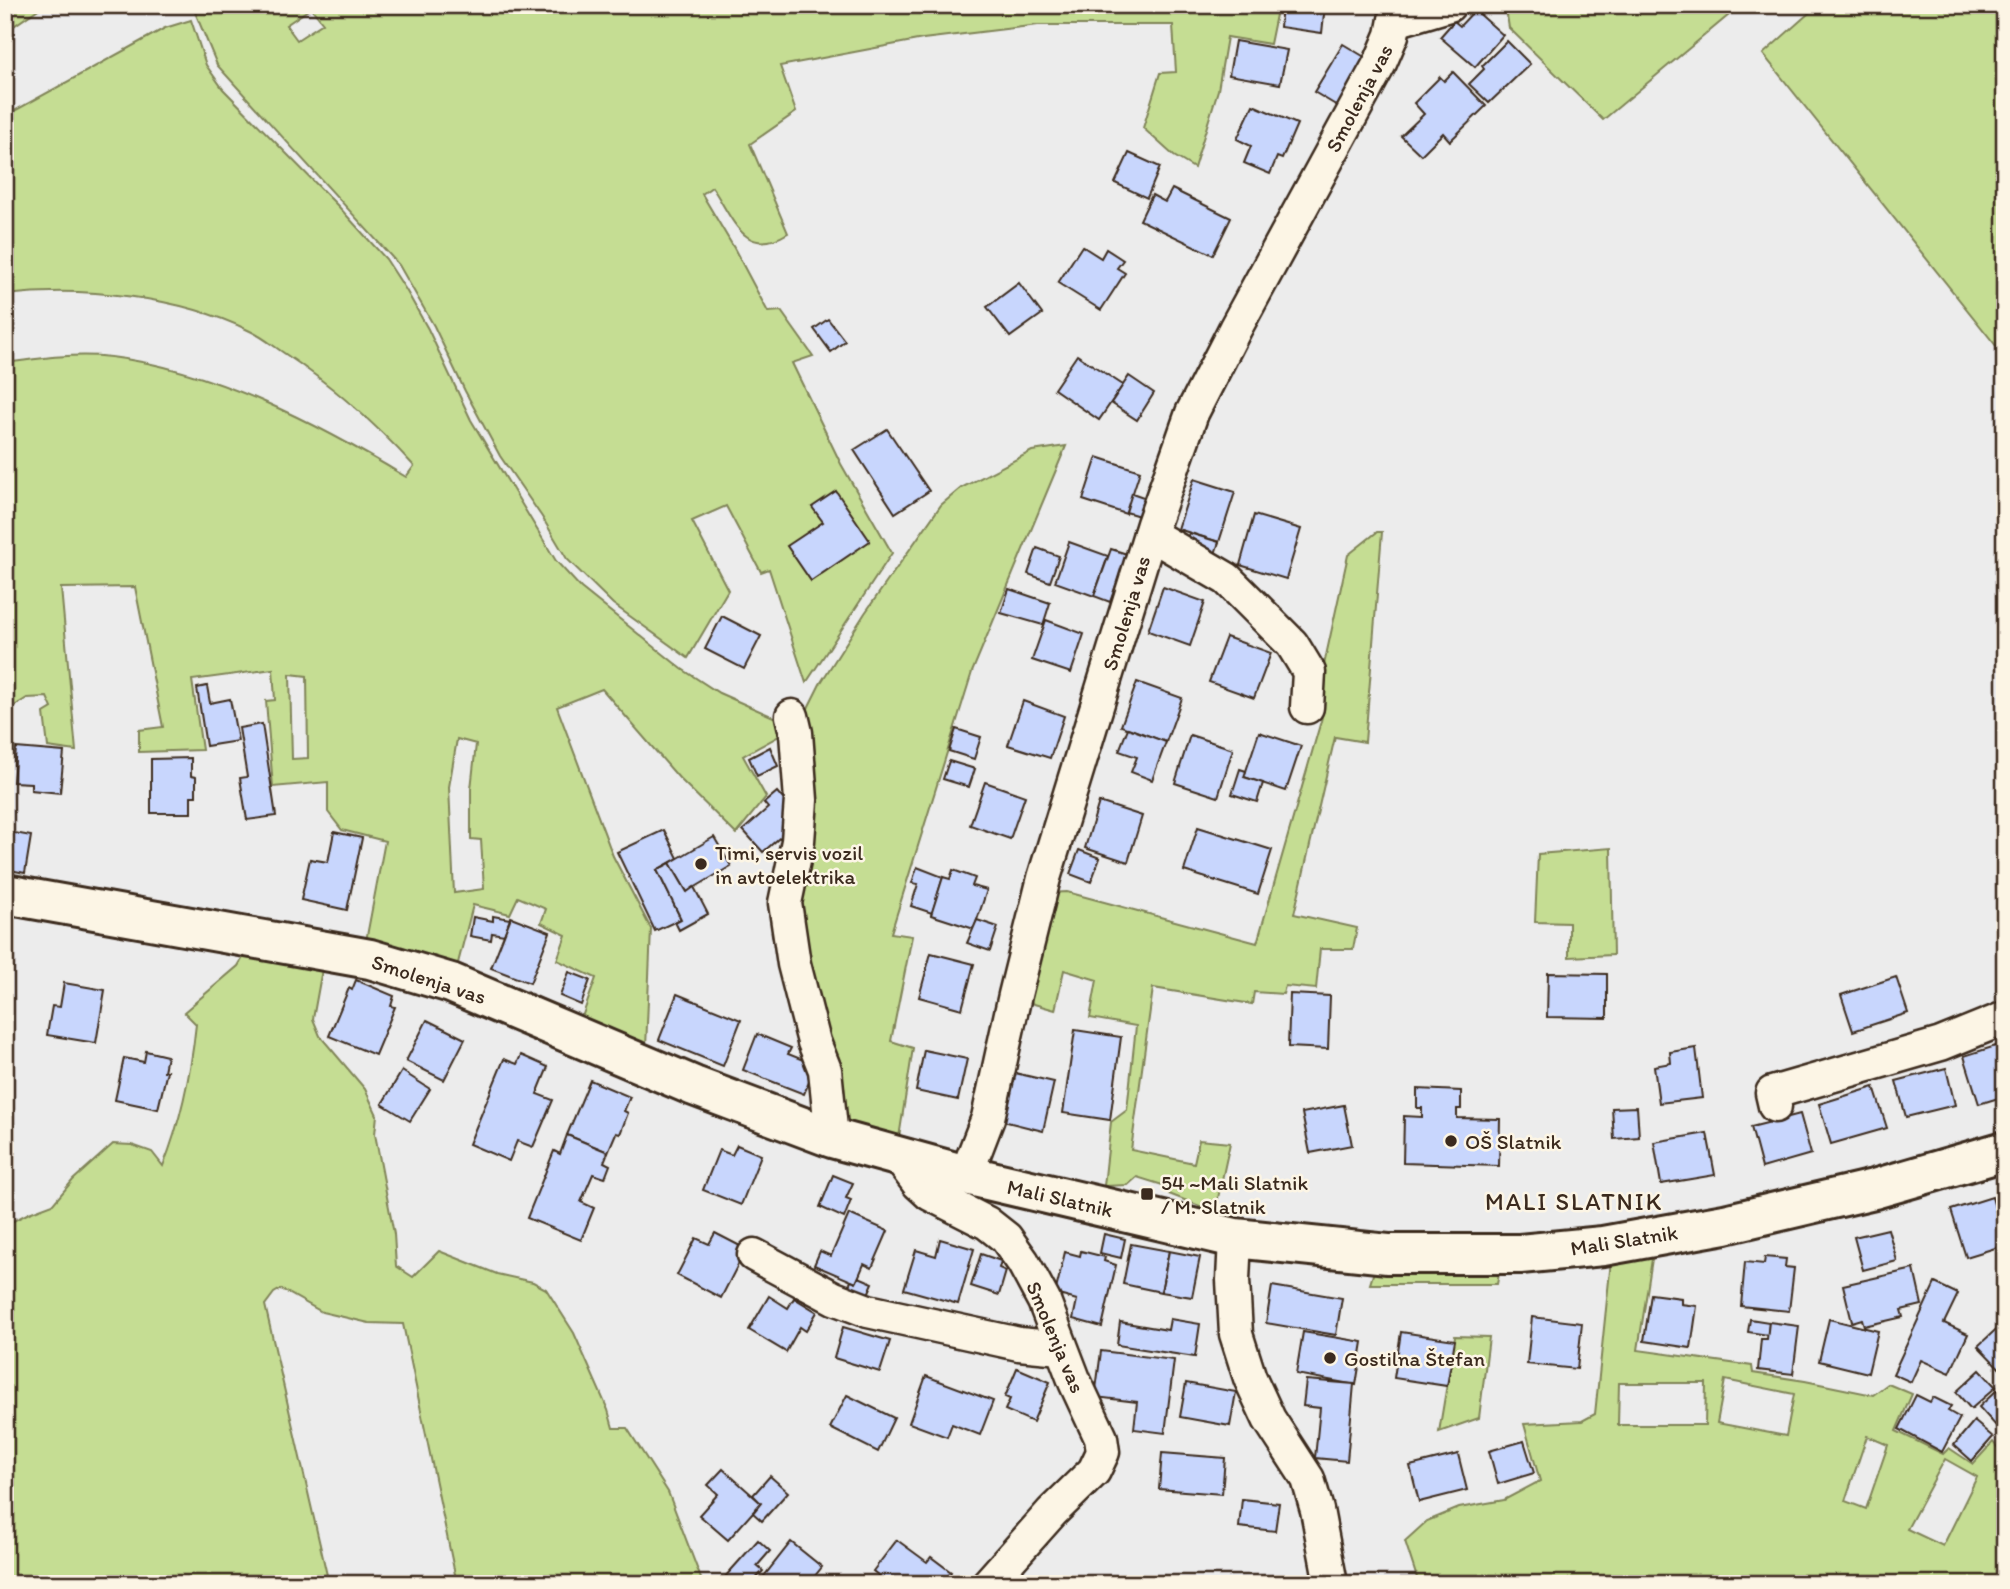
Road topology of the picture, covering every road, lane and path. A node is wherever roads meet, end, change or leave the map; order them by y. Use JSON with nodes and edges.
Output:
{"nodes":[{"id":1,"x":1449,"y":5,"type":"edge"},
{"id":2,"x":1396,"y":13,"type":"edge"},
{"id":3,"x":1150,"y":534,"type":"junction"},
{"id":4,"x":1307,"y":707,"type":"dead end"},
{"id":5,"x":792,"y":716,"type":"dead end"},
{"id":6,"x":5,"y":894,"type":"edge"},
{"id":7,"x":2005,"y":1018,"type":"edge"},
{"id":8,"x":1775,"y":1106,"type":"dead end"},
{"id":9,"x":832,"y":1138,"type":"junction"},
{"id":10,"x":2005,"y":1151,"type":"edge"},
{"id":11,"x":900,"y":1158,"type":"junction"},
{"id":12,"x":966,"y":1175,"type":"junction"},
{"id":13,"x":1235,"y":1238,"type":"junction"},
{"id":14,"x":754,"y":1255,"type":"dead end"},
{"id":15,"x":1061,"y":1349,"type":"junction"},
{"id":16,"x":988,"y":1584,"type":"edge"},
{"id":17,"x":1331,"y":1584,"type":"edge"}],
"edges":[{"from":1,"to":2,"type":"street","name":"Smolenja vas"},
{"from":2,"to":3,"type":"street","name":"Smolenja vas"},
{"from":3,"to":4,"type":"street"},
{"from":3,"to":12,"type":"street","name":"Smolenja vas"},
{"from":5,"to":9,"type":"street"},
{"from":6,"to":9,"type":"main road","name":"Smolenja vas"},
{"from":7,"to":8,"type":"street"},
{"from":9,"to":11,"type":"main road","name":"Smolenja vas"},
{"from":10,"to":13,"type":"main road","name":"Mali Slatnik"},
{"from":11,"to":12,"type":"main road","name":"Smolenja vas"},
{"from":11,"to":15,"type":"street","name":"Smolenja vas"},
{"from":12,"to":13,"type":"main road","name":"Mali Slatnik"},
{"from":13,"to":17,"type":"street"},
{"from":14,"to":15,"type":"street"},
{"from":15,"to":16,"type":"street","name":"Smolenja vas"}]}
